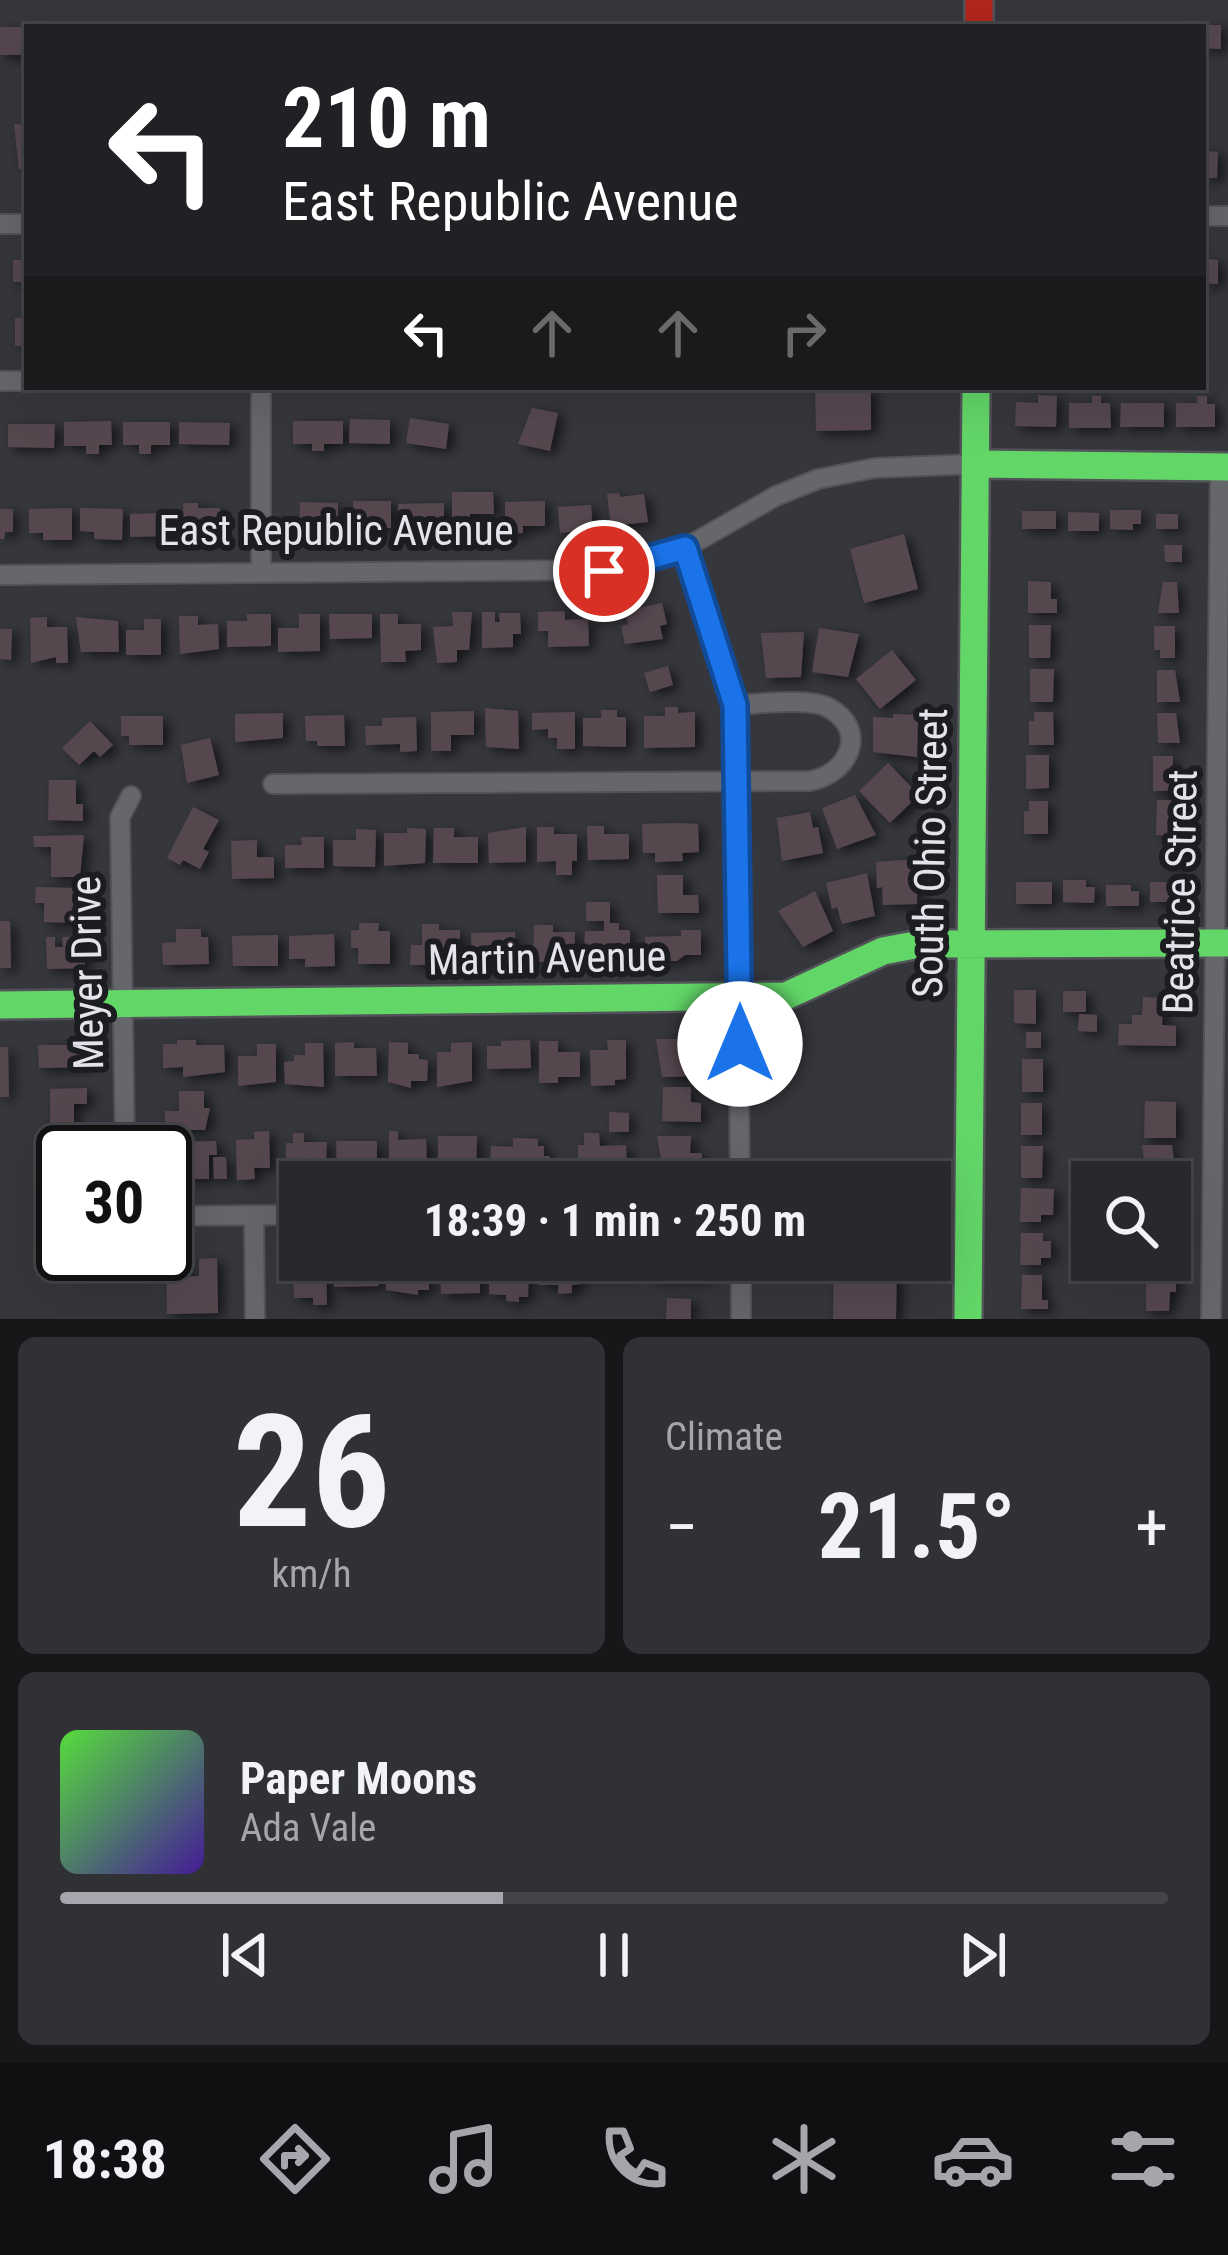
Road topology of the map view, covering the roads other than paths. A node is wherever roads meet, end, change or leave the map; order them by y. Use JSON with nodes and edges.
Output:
{"nodes":[{"id":1,"x":261,"y":390,"type":"edge"},
{"id":2,"x":976,"y":390,"type":"edge"},
{"id":3,"x":976,"y":464,"type":"junction"},
{"id":4,"x":1224,"y":467,"type":"edge"},
{"id":5,"x":685,"y":548,"type":"junction"},
{"id":6,"x":261,"y":573,"type":"junction"},
{"id":7,"x":0,"y":575,"type":"edge"},
{"id":8,"x":735,"y":705,"type":"junction"},
{"id":9,"x":738,"y":782,"type":"junction"},
{"id":10,"x":273,"y":784,"type":"dead end"},
{"id":11,"x":131,"y":796,"type":"dead end"},
{"id":12,"x":970,"y":941,"type":"junction"},
{"id":13,"x":1222,"y":943,"type":"edge"},
{"id":14,"x":740,"y":998,"type":"junction"},
{"id":15,"x":124,"y":1004,"type":"junction"},
{"id":16,"x":0,"y":1005,"type":"edge"},
{"id":17,"x":124,"y":1125,"type":"edge"},
{"id":18,"x":740,"y":1161,"type":"edge"},
{"id":19,"x":279,"y":1215,"type":"edge"},
{"id":20,"x":192,"y":1216,"type":"edge"},
{"id":21,"x":254,"y":1216,"type":"junction"},
{"id":22,"x":741,"y":1281,"type":"edge"},
{"id":23,"x":255,"y":1319,"type":"edge"},
{"id":24,"x":741,"y":1319,"type":"edge"},
{"id":25,"x":968,"y":1319,"type":"edge"},
{"id":26,"x":1211,"y":1319,"type":"edge"}],
"edges":[{"from":1,"to":6,"type":"street"},
{"from":2,"to":3,"type":"street","name":"South Ohio Street"},
{"from":3,"to":4,"type":"street","name":"East Republic Avenue"},
{"from":3,"to":5,"type":"street","name":"East Republic Avenue"},
{"from":3,"to":12,"type":"street","name":"South Ohio Street"},
{"from":4,"to":13,"type":"street","name":"Beatrice Street"},
{"from":5,"to":6,"type":"street","name":"East Republic Avenue"},
{"from":5,"to":8,"type":"street"},
{"from":6,"to":7,"type":"street","name":"East Republic Avenue"},
{"from":8,"to":9,"type":"street"},
{"from":8,"to":9,"type":"street"},
{"from":9,"to":10,"type":"street"},
{"from":9,"to":14,"type":"street"},
{"from":11,"to":15,"type":"street","name":"Meyer Drive"},
{"from":12,"to":13,"type":"street","name":"Martin Avenue"},
{"from":12,"to":14,"type":"street","name":"Martin Avenue"},
{"from":12,"to":25,"type":"street","name":"South Ohio Street"},
{"from":13,"to":26,"type":"street","name":"Beatrice Street"},
{"from":14,"to":15,"type":"street","name":"Martin Avenue"},
{"from":14,"to":18,"type":"street"},
{"from":15,"to":16,"type":"street","name":"Martin Avenue"},
{"from":15,"to":17,"type":"street","name":"Meyer Drive"},
{"from":19,"to":21,"type":"street"},
{"from":20,"to":21,"type":"street"},
{"from":21,"to":23,"type":"street"},
{"from":22,"to":24,"type":"street"}]}
